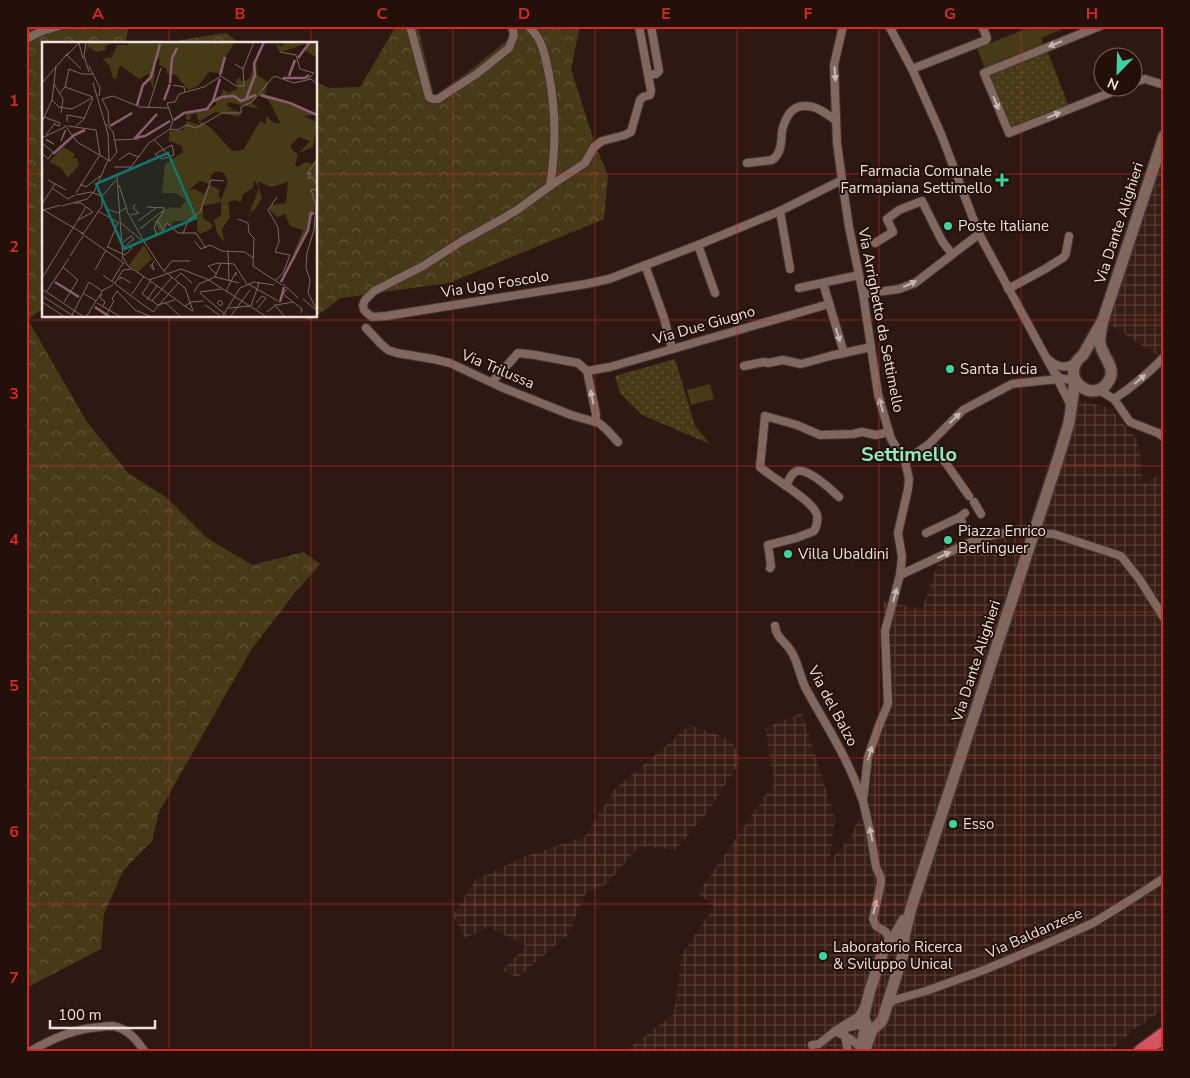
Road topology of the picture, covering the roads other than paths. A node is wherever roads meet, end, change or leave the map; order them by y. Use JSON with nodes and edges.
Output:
{"nodes":[{"id":1,"x":59,"y":26,"type":"edge"},
{"id":2,"x":410,"y":26,"type":"edge"},
{"id":3,"x":512,"y":26,"type":"edge"},
{"id":4,"x":529,"y":26,"type":"edge"},
{"id":5,"x":639,"y":26,"type":"edge"},
{"id":6,"x":651,"y":26,"type":"edge"},
{"id":7,"x":843,"y":26,"type":"edge"},
{"id":8,"x":889,"y":26,"type":"edge"},
{"id":9,"x":982,"y":26,"type":"edge"},
{"id":10,"x":1099,"y":26,"type":"edge"},
{"id":11,"x":26,"y":39,"type":"edge"},
{"id":12,"x":912,"y":69,"type":"junction"},
{"id":13,"x":649,"y":75,"type":"junction"},
{"id":14,"x":1142,"y":79,"type":"edge"},
{"id":15,"x":1164,"y":85,"type":"edge"},
{"id":16,"x":1097,"y":98,"type":"edge"},
{"id":17,"x":836,"y":121,"type":"junction"},
{"id":18,"x":1164,"y":136,"type":"edge"},
{"id":19,"x":747,"y":163,"type":"dead end"},
{"id":20,"x":842,"y":180,"type":"junction"},
{"id":21,"x":550,"y":186,"type":"junction"},
{"id":22,"x":780,"y":211,"type":"junction"},
{"id":23,"x":979,"y":234,"type":"junction"},
{"id":24,"x":1070,"y":236,"type":"dead end"},
{"id":25,"x":875,"y":243,"type":"dead end"},
{"id":26,"x":698,"y":245,"type":"junction"},
{"id":27,"x":952,"y":254,"type":"junction"},
{"id":28,"x":645,"y":265,"type":"junction"},
{"id":29,"x":790,"y":269,"type":"dead end"},
{"id":30,"x":860,"y":275,"type":"junction"},
{"id":31,"x":823,"y":283,"type":"junction"},
{"id":32,"x":799,"y":288,"type":"dead end"},
{"id":33,"x":1008,"y":289,"type":"junction"},
{"id":34,"x":715,"y":293,"type":"dead end"},
{"id":35,"x":863,"y":294,"type":"junction"},
{"id":36,"x":829,"y":304,"type":"junction"},
{"id":37,"x":1103,"y":320,"type":"junction"},
{"id":38,"x":366,"y":328,"type":"dead end"},
{"id":39,"x":871,"y":347,"type":"junction"},
{"id":40,"x":672,"y":349,"type":"junction"},
{"id":41,"x":844,"y":353,"type":"junction"},
{"id":42,"x":1044,"y":353,"type":"junction"},
{"id":43,"x":1083,"y":355,"type":"junction"},
{"id":44,"x":1164,"y":357,"type":"edge"},
{"id":45,"x":1106,"y":358,"type":"junction"},
{"id":46,"x":1075,"y":364,"type":"junction"},
{"id":47,"x":744,"y":366,"type":"dead end"},
{"id":48,"x":587,"y":371,"type":"junction"},
{"id":49,"x":1056,"y":375,"type":"junction"},
{"id":50,"x":1075,"y":381,"type":"junction"},
{"id":51,"x":492,"y":382,"type":"junction"},
{"id":52,"x":1095,"y":390,"type":"junction"},
{"id":53,"x":1114,"y":399,"type":"junction"},
{"id":54,"x":1071,"y":406,"type":"junction"},
{"id":55,"x":594,"y":422,"type":"junction"},
{"id":56,"x":1069,"y":423,"type":"junction"},
{"id":57,"x":889,"y":432,"type":"junction"},
{"id":58,"x":1164,"y":437,"type":"edge"},
{"id":59,"x":618,"y":442,"type":"dead end"},
{"id":60,"x":933,"y":445,"type":"junction"},
{"id":61,"x":905,"y":461,"type":"junction"},
{"id":62,"x":786,"y":486,"type":"junction"},
{"id":63,"x":839,"y":497,"type":"dead end"},
{"id":64,"x":980,"y":514,"type":"dead end"},
{"id":65,"x":963,"y":518,"type":"dead end"},
{"id":66,"x":926,"y":533,"type":"dead end"},
{"id":67,"x":1034,"y":533,"type":"junction"},
{"id":68,"x":770,"y":568,"type":"dead end"},
{"id":69,"x":900,"y":575,"type":"junction"},
{"id":70,"x":1164,"y":618,"type":"edge"},
{"id":71,"x":774,"y":626,"type":"dead end"},
{"id":72,"x":863,"y":801,"type":"junction"},
{"id":73,"x":1164,"y":878,"type":"edge"},
{"id":74,"x":911,"y":908,"type":"junction"},
{"id":75,"x":904,"y":920,"type":"junction"},
{"id":76,"x":883,"y":931,"type":"junction"},
{"id":77,"x":891,"y":942,"type":"junction"},
{"id":78,"x":904,"y":951,"type":"junction"},
{"id":79,"x":894,"y":986,"type":"junction"},
{"id":80,"x":907,"y":997,"type":"junction"},
{"id":81,"x":867,"y":1001,"type":"junction"},
{"id":82,"x":888,"y":1005,"type":"junction"},
{"id":83,"x":872,"y":1024,"type":"junction"},
{"id":84,"x":835,"y":1031,"type":"junction"},
{"id":85,"x":845,"y":1035,"type":"junction"},
{"id":86,"x":1164,"y":1035,"type":"edge"},
{"id":87,"x":812,"y":1045,"type":"dead end"},
{"id":88,"x":29,"y":1052,"type":"edge"},
{"id":89,"x":145,"y":1052,"type":"edge"},
{"id":90,"x":848,"y":1052,"type":"edge"},
{"id":91,"x":863,"y":1052,"type":"edge"},
{"id":92,"x":1141,"y":1052,"type":"edge"}],
"edges":[{"from":1,"to":11,"type":"street"},
{"from":2,"to":3,"type":"street"},
{"from":4,"to":21,"type":"street"},
{"from":5,"to":13,"type":"street"},
{"from":6,"to":13,"type":"street"},
{"from":7,"to":17,"type":"street","name":"Via Arrighetto da Settimello","one_way":true},
{"from":8,"to":12,"type":"street"},
{"from":9,"to":12,"type":"street"},
{"from":10,"to":16,"type":"street","one_way":true},
{"from":12,"to":23,"type":"street"},
{"from":13,"to":21,"type":"street"},
{"from":14,"to":15,"type":"street"},
{"from":17,"to":19,"type":"street"},
{"from":17,"to":20,"type":"street","name":"Via Arrighetto da Settimello"},
{"from":18,"to":37,"type":"main road","name":"Via Dante Alighieri"},
{"from":20,"to":22,"type":"street","name":"Via Ugo Foscolo"},
{"from":20,"to":30,"type":"street","name":"Via Arrighetto da Settimello"},
{"from":21,"to":28,"type":"street","name":"Via Ugo Foscolo"},
{"from":22,"to":26,"type":"street","name":"Via Ugo Foscolo"},
{"from":22,"to":29,"type":"street"},
{"from":23,"to":27,"type":"street"},
{"from":23,"to":33,"type":"street"},
{"from":24,"to":33,"type":"street"},
{"from":25,"to":27,"type":"street"},
{"from":26,"to":28,"type":"street","name":"Via Ugo Foscolo"},
{"from":26,"to":34,"type":"street"},
{"from":35,"to":27,"type":"street","one_way":true},
{"from":28,"to":40,"type":"street"},
{"from":30,"to":31,"type":"street"},
{"from":30,"to":35,"type":"street","name":"Via Arrighetto da Settimello"},
{"from":31,"to":32,"type":"street"},
{"from":31,"to":36,"type":"street"},
{"from":33,"to":42,"type":"street"},
{"from":35,"to":39,"type":"street","name":"Via Arrighetto da Settimello"},
{"from":36,"to":40,"type":"street","name":"Via Due Giugno"},
{"from":36,"to":41,"type":"street","one_way":true},
{"from":37,"to":43,"type":"main road","name":"Via Dante Alighieri"},
{"from":37,"to":45,"type":"main road","name":"Via Dante Alighieri"},
{"from":38,"to":51,"type":"street","name":"Via Trilussa"},
{"from":39,"to":41,"type":"street"},
{"from":57,"to":39,"type":"street","name":"Via Arrighetto da Settimello","one_way":true},
{"from":40,"to":48,"type":"street","name":"Via Due Giugno"},
{"from":41,"to":47,"type":"street"},
{"from":42,"to":46,"type":"street"},
{"from":42,"to":49,"type":"street"},
{"from":43,"to":45,"type":"main road"},
{"from":43,"to":46,"type":"main road","name":"Via Dante Alighieri"},
{"from":53,"to":44,"type":"street","one_way":true},
{"from":45,"to":52,"type":"main road","name":"Via Dante Alighieri"},
{"from":46,"to":50,"type":"main road","name":"Via Dante Alighieri"},
{"from":48,"to":51,"type":"street"},
{"from":55,"to":48,"type":"street","one_way":true},
{"from":49,"to":50,"type":"street"},
{"from":49,"to":54,"type":"street"},
{"from":60,"to":49,"type":"street","one_way":true},
{"from":50,"to":52,"type":"main road"},
{"from":50,"to":54,"type":"main road","name":"Via Dante Alighieri"},
{"from":51,"to":55,"type":"street","name":"Via Trilussa"},
{"from":52,"to":53,"type":"street"},
{"from":52,"to":56,"type":"main road","name":"Via Dante Alighieri"},
{"from":53,"to":58,"type":"street"},
{"from":54,"to":56,"type":"main road","name":"Via Dante Alighieri"},
{"from":55,"to":59,"type":"street","name":"Via Trilussa"},
{"from":56,"to":67,"type":"main road","name":"Via Dante Alighieri"},
{"from":57,"to":61,"type":"street","name":"Via Arrighetto da Settimello"},
{"from":57,"to":62,"type":"street"},
{"from":60,"to":61,"type":"street"},
{"from":60,"to":64,"type":"street"},
{"from":61,"to":69,"type":"street","name":"Via Arrighetto da Settimello"},
{"from":62,"to":63,"type":"street"},
{"from":62,"to":68,"type":"street"},
{"from":65,"to":66,"type":"street"},
{"from":69,"to":67,"type":"street","one_way":true},
{"from":67,"to":70,"type":"street"},
{"from":67,"to":74,"type":"main road","name":"Via Dante Alighieri"},
{"from":72,"to":69,"type":"street","name":"Via Arrighetto da Settimello","one_way":true},
{"from":71,"to":72,"type":"street","name":"Via del Balzo"},
{"from":76,"to":72,"type":"street","name":"Via Arrighetto da Settimello","one_way":true},
{"from":73,"to":80,"type":"street","name":"Via Baldanzese"},
{"from":74,"to":75,"type":"main road","name":"Via Dante Alighieri"},
{"from":74,"to":78,"type":"main road","name":"Via Dante Alighieri"},
{"from":75,"to":76,"type":"street"},
{"from":75,"to":77,"type":"main road","name":"Via Dante Alighieri"},
{"from":76,"to":77,"type":"street","name":"Via Arrighetto da Settimello"},
{"from":77,"to":78,"type":"main road"},
{"from":77,"to":81,"type":"main road","name":"Via Dante Alighieri"},
{"from":78,"to":79,"type":"main road","name":"Via Dante Alighieri"},
{"from":79,"to":80,"type":"street"},
{"from":79,"to":82,"type":"main road","name":"Via Dante Alighieri"},
{"from":80,"to":82,"type":"street","name":"Via Baldanzese"},
{"from":81,"to":83,"type":"main road","name":"Via Dante Alighieri"},
{"from":81,"to":84,"type":"street"},
{"from":82,"to":83,"type":"main road","name":"Via Dante Alighieri"},
{"from":83,"to":84,"type":"street"},
{"from":83,"to":91,"type":"main road","name":"Via Dante Alighieri"},
{"from":84,"to":85,"type":"street"},
{"from":84,"to":87,"type":"street"},
{"from":85,"to":90,"type":"street"},
{"from":85,"to":91,"type":"street"},
{"from":86,"to":92,"type":"highway"},
{"from":88,"to":89,"type":"street"}]}
